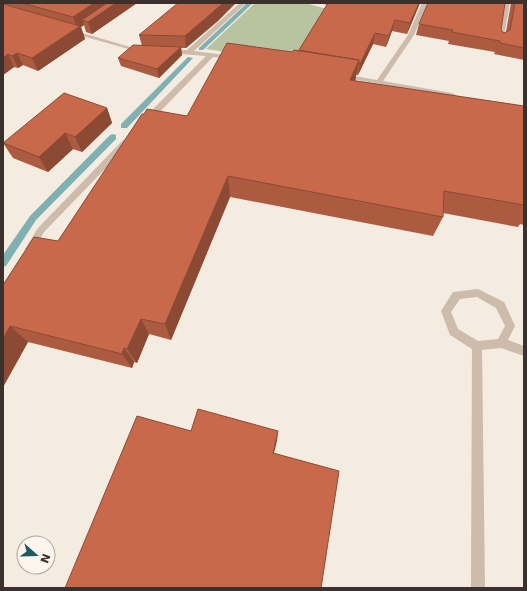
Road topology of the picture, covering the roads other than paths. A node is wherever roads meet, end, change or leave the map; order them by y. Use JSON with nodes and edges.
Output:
{"nodes":[{"id":1,"x":243,"y":3,"type":"edge"},
{"id":2,"x":425,"y":3,"type":"edge"},
{"id":3,"x":507,"y":3,"type":"edge"},
{"id":4,"x":65,"y":29,"type":"edge"},
{"id":5,"x":85,"y":29,"type":"edge"},
{"id":6,"x":79,"y":33,"type":"junction"},
{"id":7,"x":500,"y":41,"type":"edge"},
{"id":8,"x":146,"y":51,"type":"edge"},
{"id":9,"x":160,"y":51,"type":"edge"},
{"id":10,"x":189,"y":52,"type":"junction"},
{"id":11,"x":211,"y":55,"type":"junction"},
{"id":12,"x":241,"y":60,"type":"edge"},
{"id":13,"x":333,"y":75,"type":"edge"},
{"id":14,"x":379,"y":82,"type":"junction"},
{"id":15,"x":463,"y":97,"type":"edge"},
{"id":16,"x":142,"y":126,"type":"edge"},
{"id":17,"x":132,"y":137,"type":"edge"},
{"id":18,"x":26,"y":256,"type":"edge"},
{"id":19,"x":501,"y":343,"type":"junction"},
{"id":20,"x":477,"y":346,"type":"junction"},
{"id":21,"x":524,"y":351,"type":"edge"},
{"id":22,"x":478,"y":588,"type":"edge"}],
"edges":[{"from":1,"to":10,"type":"street"},
{"from":2,"to":14,"type":"street"},
{"from":3,"to":7,"type":"street"},
{"from":4,"to":6,"type":"street"},
{"from":5,"to":6,"type":"street"},
{"from":6,"to":8,"type":"street"},
{"from":9,"to":10,"type":"street"},
{"from":10,"to":11,"type":"street"},
{"from":11,"to":12,"type":"street"},
{"from":11,"to":16,"type":"street"},
{"from":13,"to":14,"type":"street"},
{"from":14,"to":15,"type":"street"},
{"from":17,"to":18,"type":"street"},
{"from":19,"to":20,"type":"street"},
{"from":19,"to":20,"type":"street"},
{"from":19,"to":21,"type":"street"},
{"from":20,"to":22,"type":"street"}]}
